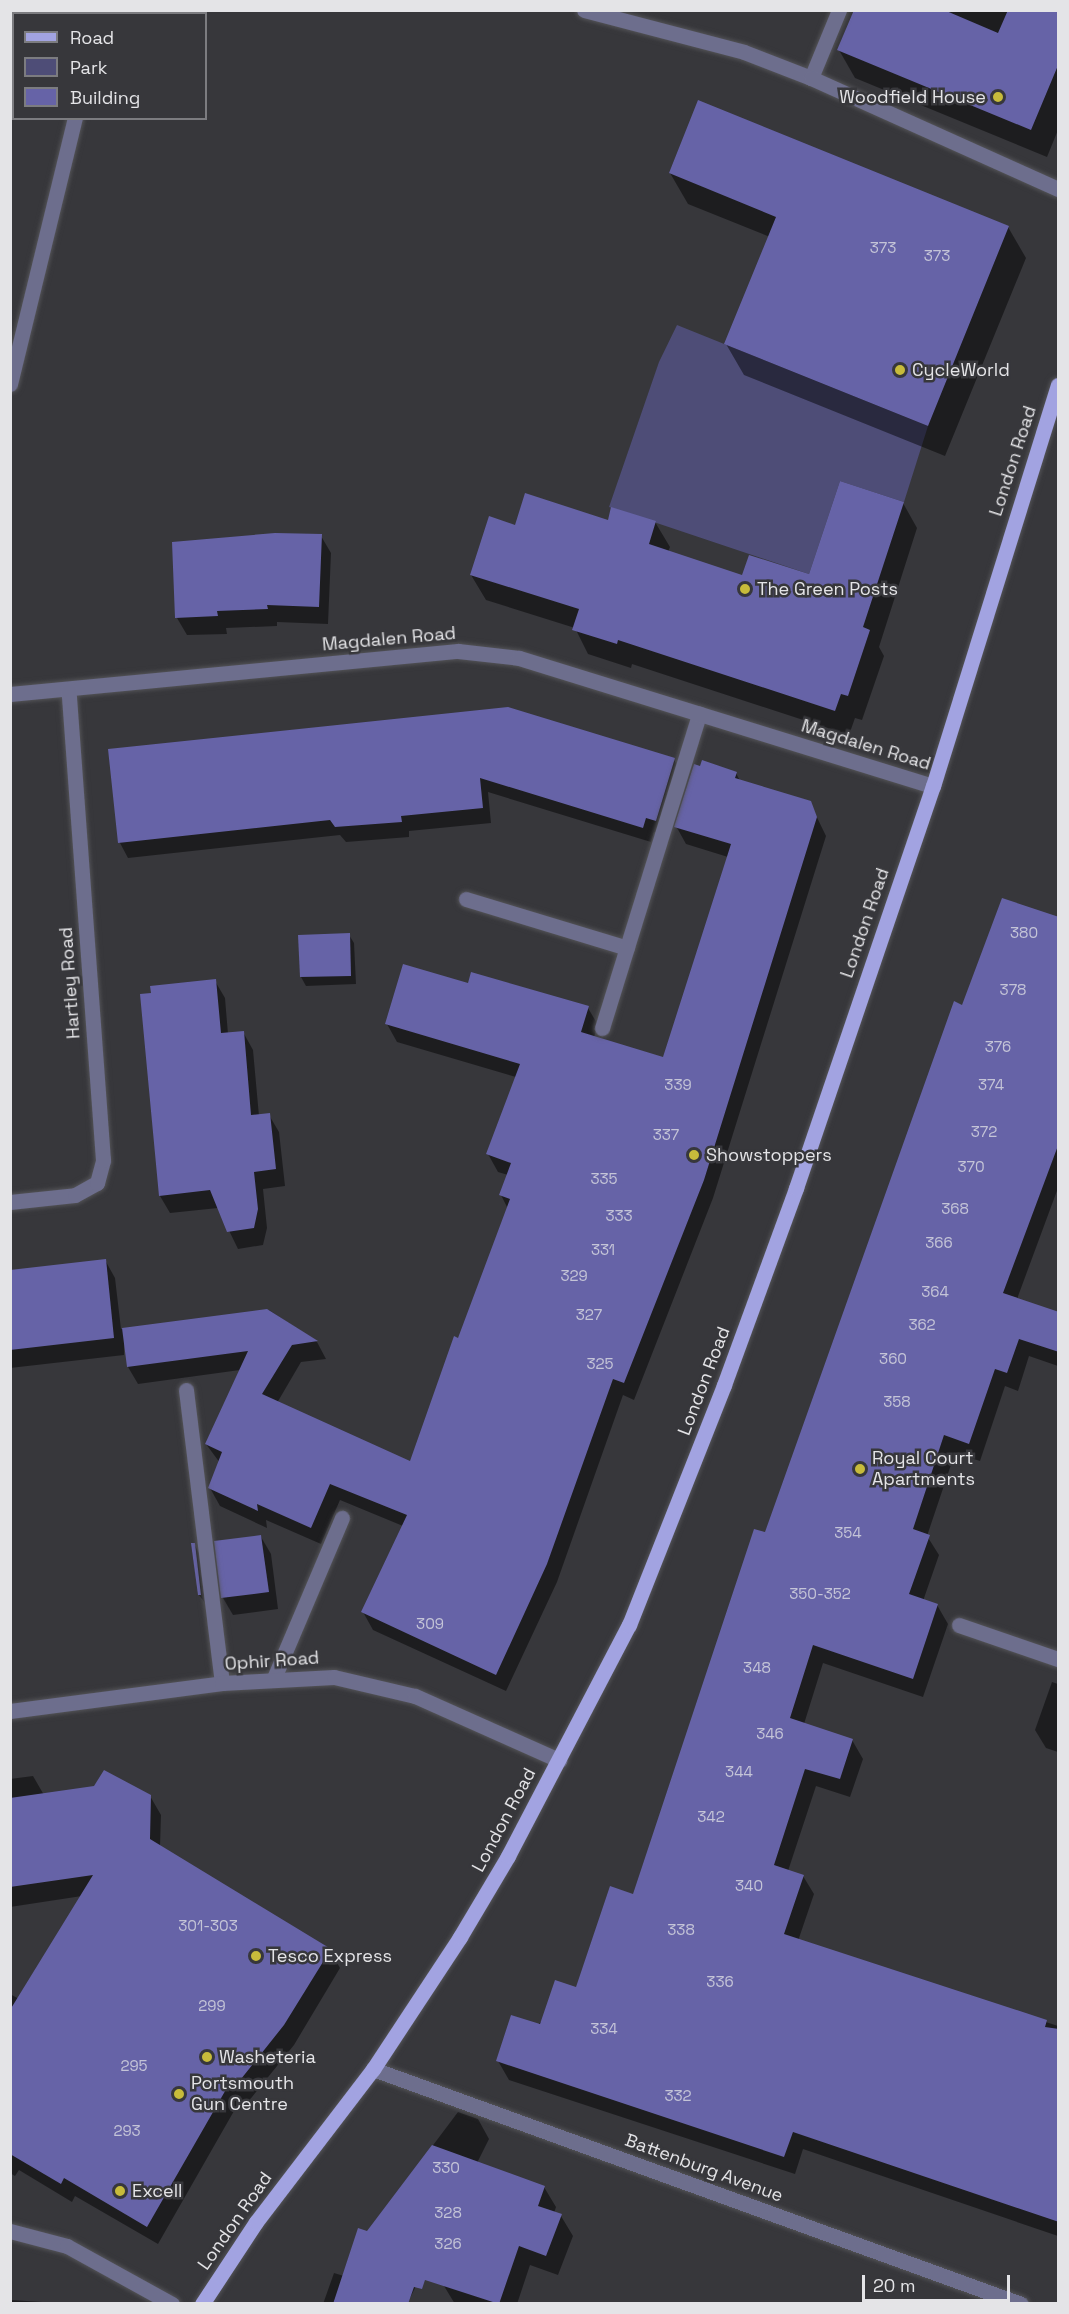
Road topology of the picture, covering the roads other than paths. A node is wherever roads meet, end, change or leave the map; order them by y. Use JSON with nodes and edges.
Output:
{"nodes":[{"id":1,"x":584,"y":10,"type":"edge"},
{"id":2,"x":839,"y":10,"type":"edge"},
{"id":3,"x":811,"y":78,"type":"junction"},
{"id":4,"x":75,"y":120,"type":"edge"},
{"id":5,"x":1059,"y":189,"type":"edge"},
{"id":6,"x":10,"y":384,"type":"edge"},
{"id":7,"x":1059,"y":385,"type":"edge"},
{"id":8,"x":1052,"y":419,"type":"edge"},
{"id":9,"x":68,"y":689,"type":"junction"},
{"id":10,"x":10,"y":694,"type":"edge"},
{"id":11,"x":699,"y":714,"type":"junction"},
{"id":12,"x":933,"y":786,"type":"junction"},
{"id":13,"x":466,"y":899,"type":"dead end"},
{"id":14,"x":627,"y":948,"type":"junction"},
{"id":15,"x":602,"y":1028,"type":"dead end"},
{"id":16,"x":10,"y":1202,"type":"edge"},
{"id":17,"x":186,"y":1390,"type":"dead end"},
{"id":18,"x":342,"y":1518,"type":"dead end"},
{"id":19,"x":959,"y":1625,"type":"dead end"},
{"id":20,"x":1059,"y":1659,"type":"edge"},
{"id":21,"x":274,"y":1678,"type":"junction"},
{"id":22,"x":222,"y":1683,"type":"junction"},
{"id":23,"x":10,"y":1711,"type":"edge"},
{"id":24,"x":559,"y":1760,"type":"junction"},
{"id":25,"x":373,"y":2069,"type":"junction"},
{"id":26,"x":10,"y":2231,"type":"edge"},
{"id":27,"x":172,"y":2304,"type":"edge"},
{"id":28,"x":202,"y":2304,"type":"edge"},
{"id":29,"x":1021,"y":2304,"type":"edge"}],
"edges":[{"from":1,"to":3,"type":"street"},
{"from":2,"to":3,"type":"street"},
{"from":3,"to":5,"type":"street"},
{"from":4,"to":6,"type":"street"},
{"from":7,"to":8,"type":"main road","name":"London Road"},
{"from":8,"to":12,"type":"main road","name":"London Road"},
{"from":9,"to":10,"type":"street","name":"Magdalen Road"},
{"from":9,"to":11,"type":"street","name":"Magdalen Road"},
{"from":9,"to":16,"type":"street","name":"Hartley Road"},
{"from":11,"to":12,"type":"street","name":"Magdalen Road"},
{"from":11,"to":14,"type":"street"},
{"from":12,"to":24,"type":"main road","name":"London Road"},
{"from":13,"to":14,"type":"street"},
{"from":14,"to":15,"type":"street"},
{"from":17,"to":22,"type":"street"},
{"from":18,"to":21,"type":"street"},
{"from":19,"to":20,"type":"street"},
{"from":21,"to":22,"type":"street","name":"Ophir Road"},
{"from":21,"to":24,"type":"street","name":"Ophir Road"},
{"from":22,"to":23,"type":"street","name":"Ophir Road"},
{"from":24,"to":25,"type":"main road","name":"London Road"},
{"from":25,"to":28,"type":"main road","name":"London Road"},
{"from":25,"to":29,"type":"street","name":"Battenburg Avenue"},
{"from":26,"to":27,"type":"street"}]}
